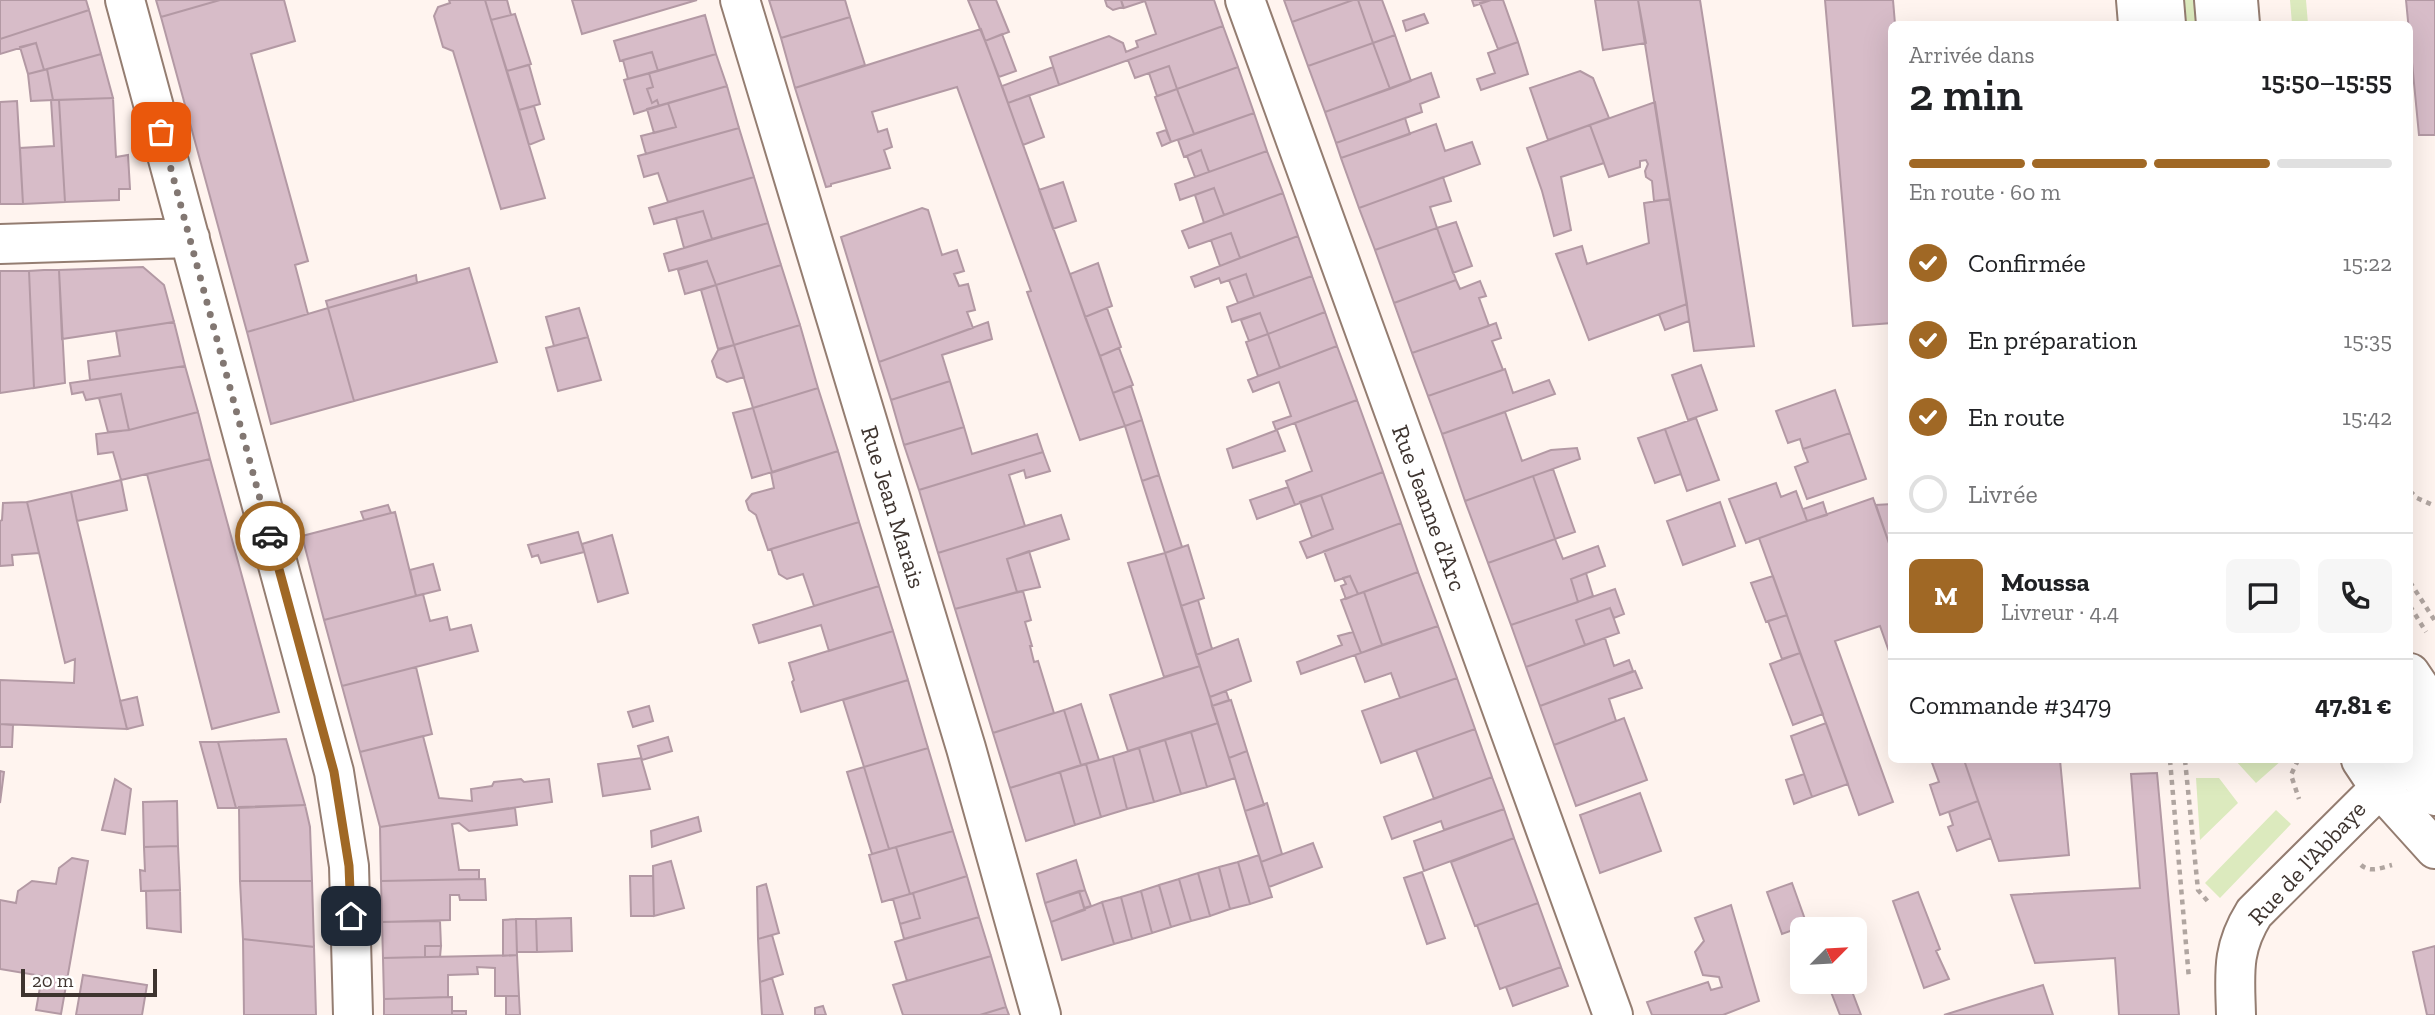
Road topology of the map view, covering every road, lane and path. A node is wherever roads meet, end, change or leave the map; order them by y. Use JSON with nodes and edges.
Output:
{"nodes":[{"id":1,"x":125,"y":0,"type":"edge"},
{"id":2,"x":740,"y":0,"type":"edge"},
{"id":3,"x":1245,"y":0,"type":"edge"},
{"id":4,"x":2136,"y":0,"type":"edge"},
{"id":5,"x":2164,"y":0,"type":"edge"},
{"id":6,"x":2214,"y":0,"type":"edge"},
{"id":7,"x":2238,"y":0,"type":"edge"},
{"id":8,"x":2138,"y":21,"type":"edge"},
{"id":9,"x":2166,"y":21,"type":"edge"},
{"id":10,"x":2216,"y":21,"type":"edge"},
{"id":11,"x":2240,"y":21,"type":"edge"},
{"id":12,"x":190,"y":237,"type":"junction"},
{"id":13,"x":0,"y":244,"type":"edge"},
{"id":14,"x":2413,"y":494,"type":"edge"},
{"id":15,"x":2435,"y":506,"type":"edge"},
{"id":16,"x":2413,"y":587,"type":"edge"},
{"id":17,"x":2413,"y":612,"type":"edge"},
{"id":18,"x":2435,"y":621,"type":"edge"},
{"id":19,"x":2428,"y":636,"type":"dead end"},
{"id":20,"x":2413,"y":692,"type":"edge"},
{"id":21,"x":2421,"y":741,"type":"edge"},
{"id":22,"x":2170,"y":763,"type":"edge"},
{"id":23,"x":2185,"y":763,"type":"edge"},
{"id":24,"x":2297,"y":763,"type":"edge"},
{"id":25,"x":2386,"y":763,"type":"edge"},
{"id":26,"x":2370,"y":773,"type":"edge"},
{"id":27,"x":2435,"y":796,"type":"edge"},
{"id":28,"x":2299,"y":799,"type":"dead end"},
{"id":29,"x":2333,"y":833,"type":"junction"},
{"id":30,"x":2420,"y":856,"type":"edge"},
{"id":31,"x":2240,"y":937,"type":"junction"},
{"id":32,"x":2190,"y":988,"type":"dead end"},
{"id":33,"x":353,"y":1015,"type":"edge"},
{"id":34,"x":1041,"y":1015,"type":"edge"},
{"id":35,"x":1614,"y":1015,"type":"edge"},
{"id":36,"x":2236,"y":1015,"type":"edge"}],
"edges":[{"from":1,"to":12,"type":"street"},
{"from":2,"to":34,"type":"street","name":"Rue Jean Marais"},
{"from":3,"to":35,"type":"street","name":"Rue Jeanne d'Arc"},
{"from":4,"to":8,"type":"street"},
{"from":5,"to":9,"type":"street"},
{"from":6,"to":10,"type":"street"},
{"from":7,"to":11,"type":"street"},
{"from":12,"to":13,"type":"street"},
{"from":12,"to":33,"type":"street"},
{"from":14,"to":15,"type":"path"},
{"from":16,"to":18,"type":"path"},
{"from":17,"to":19,"type":"path"},
{"from":20,"to":21,"type":"street"},
{"from":21,"to":27,"type":"street"},
{"from":22,"to":32,"type":"path"},
{"from":23,"to":31,"type":"path"},
{"from":24,"to":28,"type":"path"},
{"from":25,"to":26,"type":"street","name":"Rue de l'Abbaye"},
{"from":26,"to":29,"type":"street","name":"Rue de l'Abbaye"},
{"from":26,"to":30,"type":"street"},
{"from":29,"to":30,"type":"path"},
{"from":29,"to":31,"type":"street","name":"Rue de l'Abbaye"},
{"from":31,"to":36,"type":"street","name":"Rue de l'Abbaye"}]}
